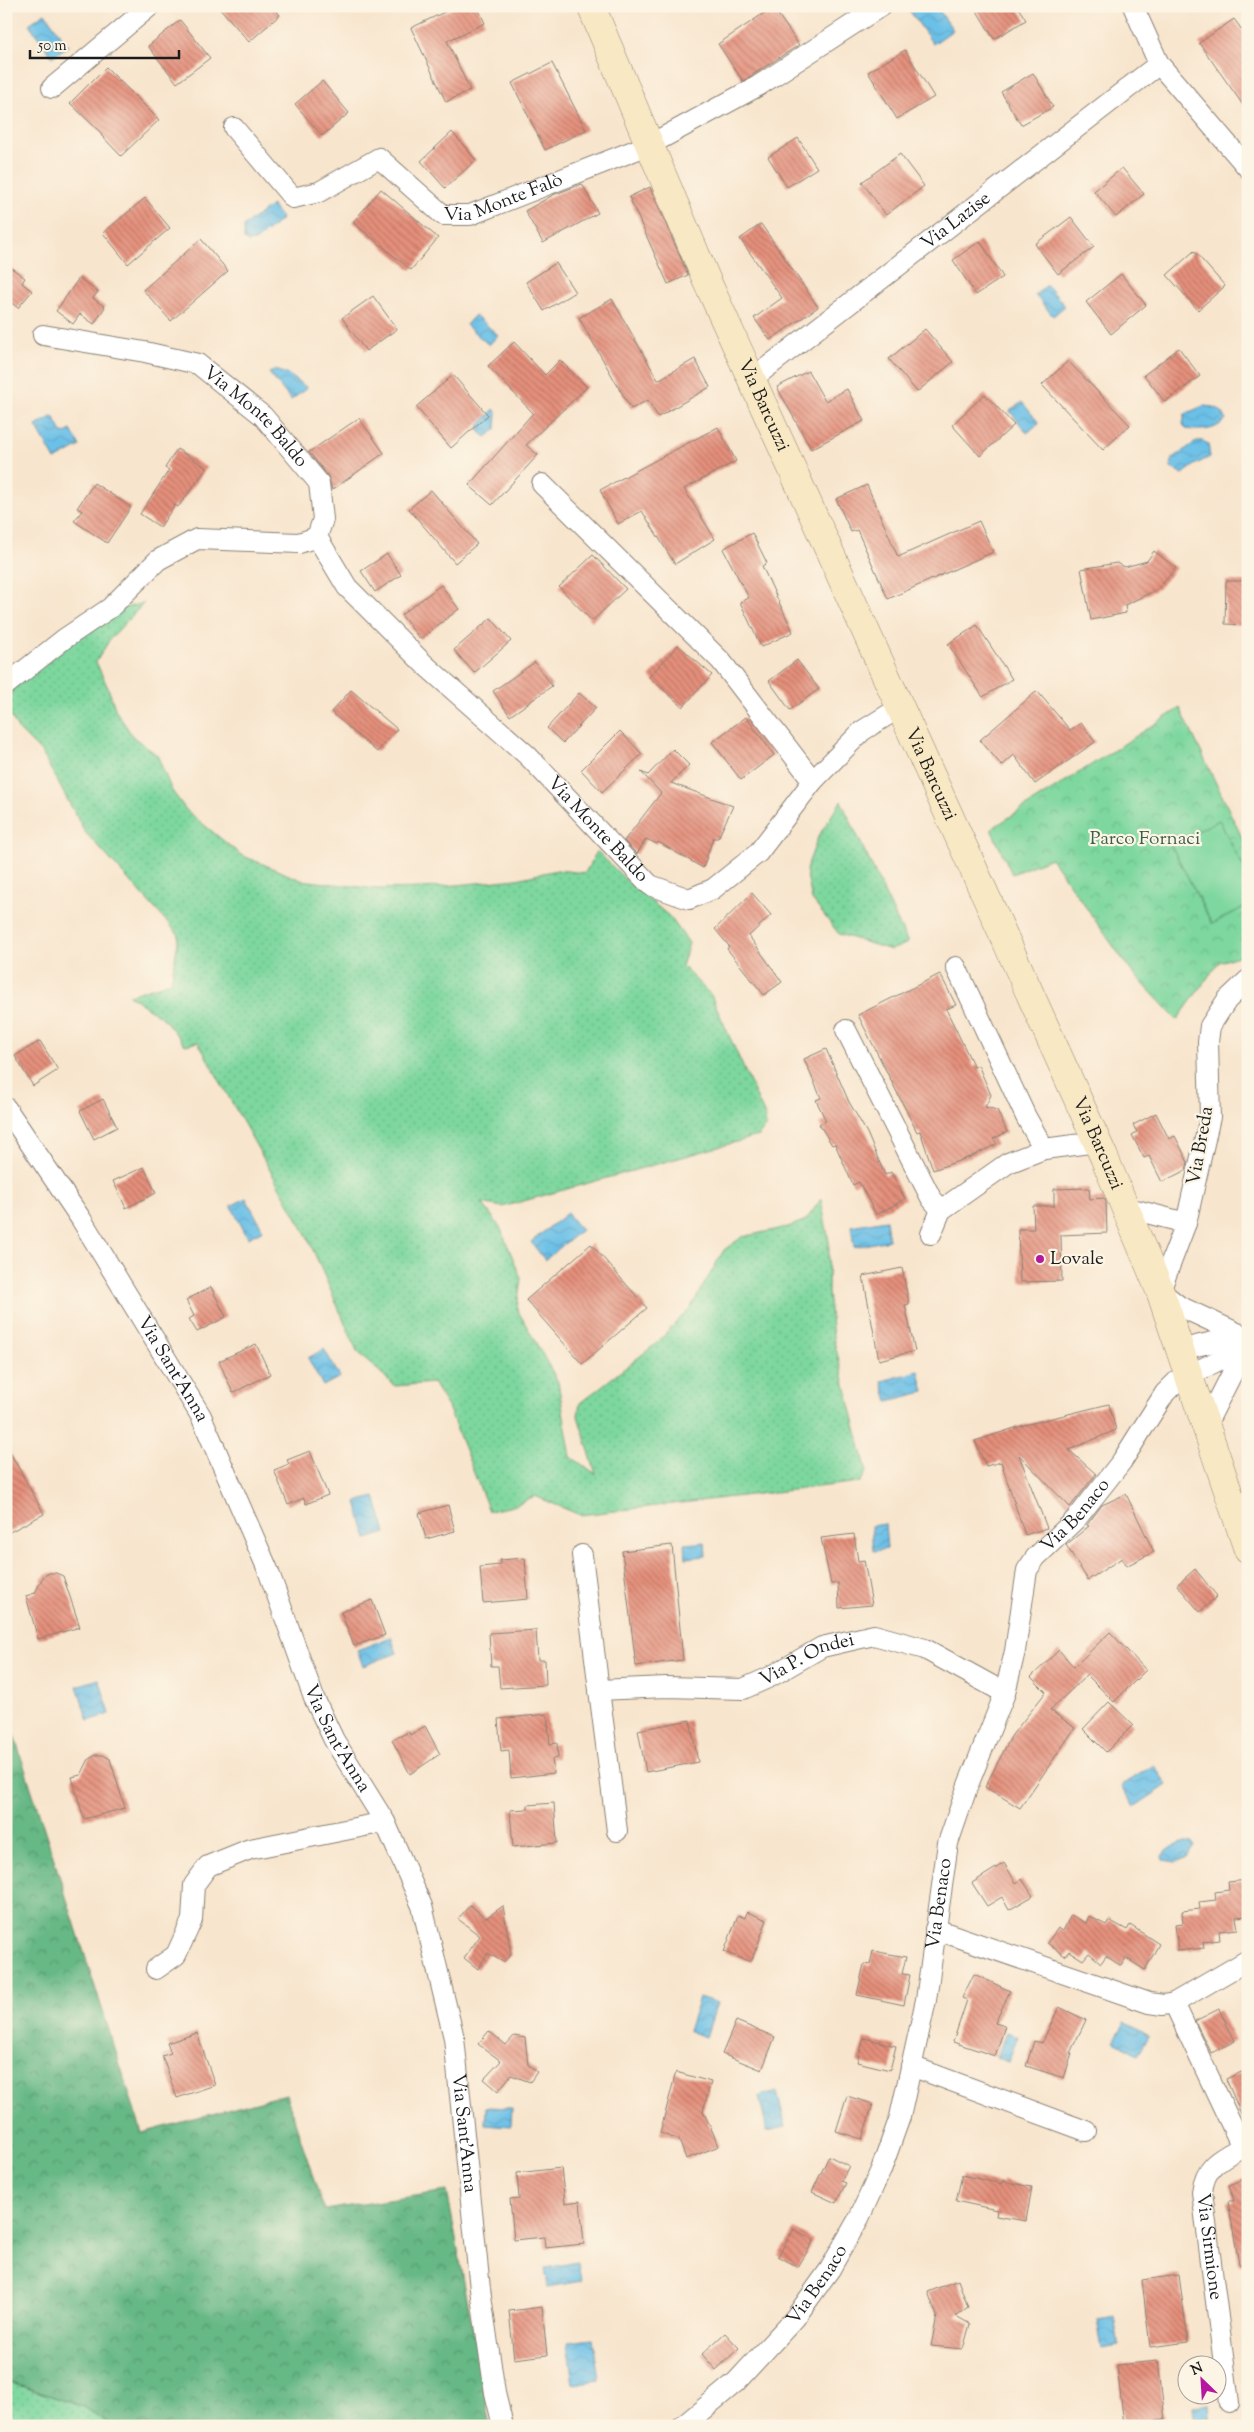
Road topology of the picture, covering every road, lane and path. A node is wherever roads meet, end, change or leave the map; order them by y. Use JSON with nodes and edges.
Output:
{"nodes":[{"id":1,"x":150,"y":6,"type":"edge"},
{"id":2,"x":591,"y":6,"type":"edge"},
{"id":3,"x":881,"y":6,"type":"edge"},
{"id":4,"x":1133,"y":6,"type":"edge"},
{"id":5,"x":1160,"y":64,"type":"junction"},
{"id":6,"x":52,"y":88,"type":"dead end"},
{"id":7,"x":234,"y":128,"type":"dead end"},
{"id":8,"x":651,"y":144,"type":"junction"},
{"id":9,"x":1248,"y":168,"type":"edge"},
{"id":10,"x":43,"y":335,"type":"dead end"},
{"id":11,"x":752,"y":378,"type":"junction"},
{"id":12,"x":542,"y":484,"type":"dead end"},
{"id":13,"x":317,"y":537,"type":"junction"},
{"id":14,"x":6,"y":685,"type":"edge"},
{"id":15,"x":899,"y":708,"type":"junction"},
{"id":16,"x":813,"y":781,"type":"junction"},
{"id":17,"x":956,"y":967,"type":"dead end"},
{"id":18,"x":1248,"y":980,"type":"edge"},
{"id":19,"x":846,"y":1030,"type":"dead end"},
{"id":20,"x":6,"y":1108,"type":"edge"},
{"id":21,"x":1097,"y":1142,"type":"junction"},
{"id":22,"x":1044,"y":1150,"type":"junction"},
{"id":23,"x":1124,"y":1207,"type":"junction"},
{"id":24,"x":941,"y":1210,"type":"junction"},
{"id":25,"x":1186,"y":1223,"type":"junction"},
{"id":26,"x":931,"y":1234,"type":"dead end"},
{"id":27,"x":1160,"y":1292,"type":"junction"},
{"id":28,"x":1248,"y":1340,"type":"edge"},
{"id":29,"x":1179,"y":1350,"type":"junction"},
{"id":30,"x":1189,"y":1377,"type":"junction"},
{"id":31,"x":1206,"y":1424,"type":"junction"},
{"id":32,"x":1248,"y":1550,"type":"edge"},
{"id":33,"x":582,"y":1555,"type":"dead end"},
{"id":34,"x":599,"y":1690,"type":"junction"},
{"id":35,"x":1005,"y":1693,"type":"junction"},
{"id":36,"x":385,"y":1822,"type":"junction"},
{"id":37,"x":617,"y":1830,"type":"dead end"},
{"id":38,"x":935,"y":1929,"type":"junction"},
{"id":39,"x":1248,"y":1960,"type":"edge"},
{"id":40,"x":156,"y":1969,"type":"dead end"},
{"id":41,"x":1174,"y":2003,"type":"junction"},
{"id":42,"x":911,"y":2066,"type":"junction"},
{"id":43,"x":1086,"y":2131,"type":"dead end"},
{"id":44,"x":1229,"y":2403,"type":"dead end"},
{"id":45,"x":503,"y":2426,"type":"edge"},
{"id":46,"x":683,"y":2426,"type":"edge"}],
"edges":[{"from":1,"to":6,"type":"street"},
{"from":2,"to":8,"type":"street","name":"Via Barcuzzi"},
{"from":3,"to":8,"type":"street"},
{"from":4,"to":5,"type":"street"},
{"from":5,"to":9,"type":"street"},
{"from":5,"to":11,"type":"street","name":"Via Lazise"},
{"from":7,"to":8,"type":"street","name":"Via Monte Falò"},
{"from":8,"to":11,"type":"street","name":"Via Barcuzzi"},
{"from":10,"to":13,"type":"street","name":"Via Monte Baldo"},
{"from":11,"to":15,"type":"street","name":"Via Barcuzzi"},
{"from":12,"to":16,"type":"street"},
{"from":13,"to":14,"type":"street"},
{"from":13,"to":16,"type":"street","name":"Via Monte Baldo"},
{"from":15,"to":16,"type":"street","name":"Via Monte Baldo"},
{"from":15,"to":21,"type":"street","name":"Via Barcuzzi"},
{"from":17,"to":22,"type":"street"},
{"from":18,"to":25,"type":"street","name":"Via Breda"},
{"from":19,"to":24,"type":"street"},
{"from":20,"to":36,"type":"street","name":"Via Sant'Anna"},
{"from":21,"to":22,"type":"street"},
{"from":21,"to":23,"type":"street","name":"Via Barcuzzi"},
{"from":22,"to":24,"type":"street"},
{"from":23,"to":25,"type":"street"},
{"from":23,"to":27,"type":"street","name":"Via Barcuzzi"},
{"from":24,"to":26,"type":"street"},
{"from":25,"to":27,"type":"street","name":"Via Breda"},
{"from":27,"to":28,"type":"street"},
{"from":27,"to":29,"type":"street","name":"Via Barcuzzi"},
{"from":28,"to":29,"type":"street"},
{"from":28,"to":30,"type":"street","name":"Via Benaco"},
{"from":28,"to":31,"type":"street"},
{"from":29,"to":30,"type":"street","name":"Via Barcuzzi"},
{"from":30,"to":31,"type":"street","name":"Via Barcuzzi"},
{"from":30,"to":35,"type":"street","name":"Via Benaco"},
{"from":31,"to":32,"type":"street","name":"Via Barcuzzi"},
{"from":33,"to":34,"type":"street"},
{"from":34,"to":35,"type":"street","name":"Via P. Ondei"},
{"from":34,"to":37,"type":"street"},
{"from":35,"to":38,"type":"street","name":"Via Benaco"},
{"from":36,"to":40,"type":"street"},
{"from":36,"to":45,"type":"street","name":"Via Sant'Anna"},
{"from":38,"to":41,"type":"street"},
{"from":38,"to":42,"type":"street","name":"Via Benaco"},
{"from":39,"to":41,"type":"street"},
{"from":41,"to":44,"type":"street","name":"Via Sirmione"},
{"from":42,"to":43,"type":"street"},
{"from":42,"to":46,"type":"street","name":"Via Benaco"}]}
